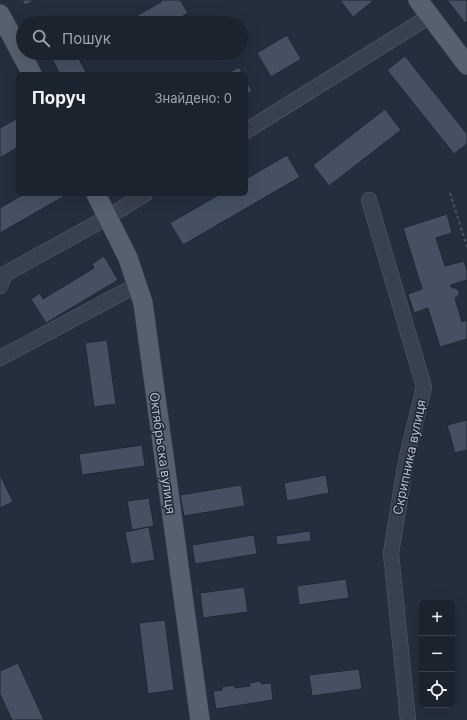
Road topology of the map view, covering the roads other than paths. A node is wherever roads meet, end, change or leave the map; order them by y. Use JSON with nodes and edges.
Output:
{"nodes":[{"id":1,"x":418,"y":0,"type":"edge"},
{"id":2,"x":0,"y":14,"type":"edge"},
{"id":3,"x":430,"y":16,"type":"junction"},
{"id":4,"x":16,"y":44,"type":"edge"},
{"id":5,"x":25,"y":60,"type":"edge"},
{"id":6,"x":467,"y":65,"type":"edge"},
{"id":7,"x":31,"y":72,"type":"edge"},
{"id":8,"x":248,"y":130,"type":"edge"},
{"id":9,"x":97,"y":196,"type":"edge"},
{"id":10,"x":142,"y":196,"type":"edge"},
{"id":11,"x":369,"y":200,"type":"dead end"},
{"id":12,"x":108,"y":217,"type":"junction"},
{"id":13,"x":2,"y":275,"type":"edge"},
{"id":14,"x":137,"y":285,"type":"junction"},
{"id":15,"x":0,"y":358,"type":"edge"},
{"id":16,"x":200,"y":720,"type":"edge"},
{"id":17,"x":408,"y":720,"type":"edge"}],
"edges":[{"from":1,"to":3,"type":"main road"},
{"from":2,"to":4,"type":"main road"},
{"from":3,"to":6,"type":"main road"},
{"from":3,"to":8,"type":"street"},
{"from":5,"to":7,"type":"main road"},
{"from":9,"to":12,"type":"main road","name":"Октябрьска вулиця"},
{"from":10,"to":12,"type":"street"},
{"from":11,"to":17,"type":"street","name":"Скрипника вулиця"},
{"from":12,"to":13,"type":"street"},
{"from":12,"to":14,"type":"main road","name":"Октябрьска вулиця"},
{"from":14,"to":15,"type":"street"},
{"from":14,"to":16,"type":"main road","name":"Октябрьска вулиця"}]}
